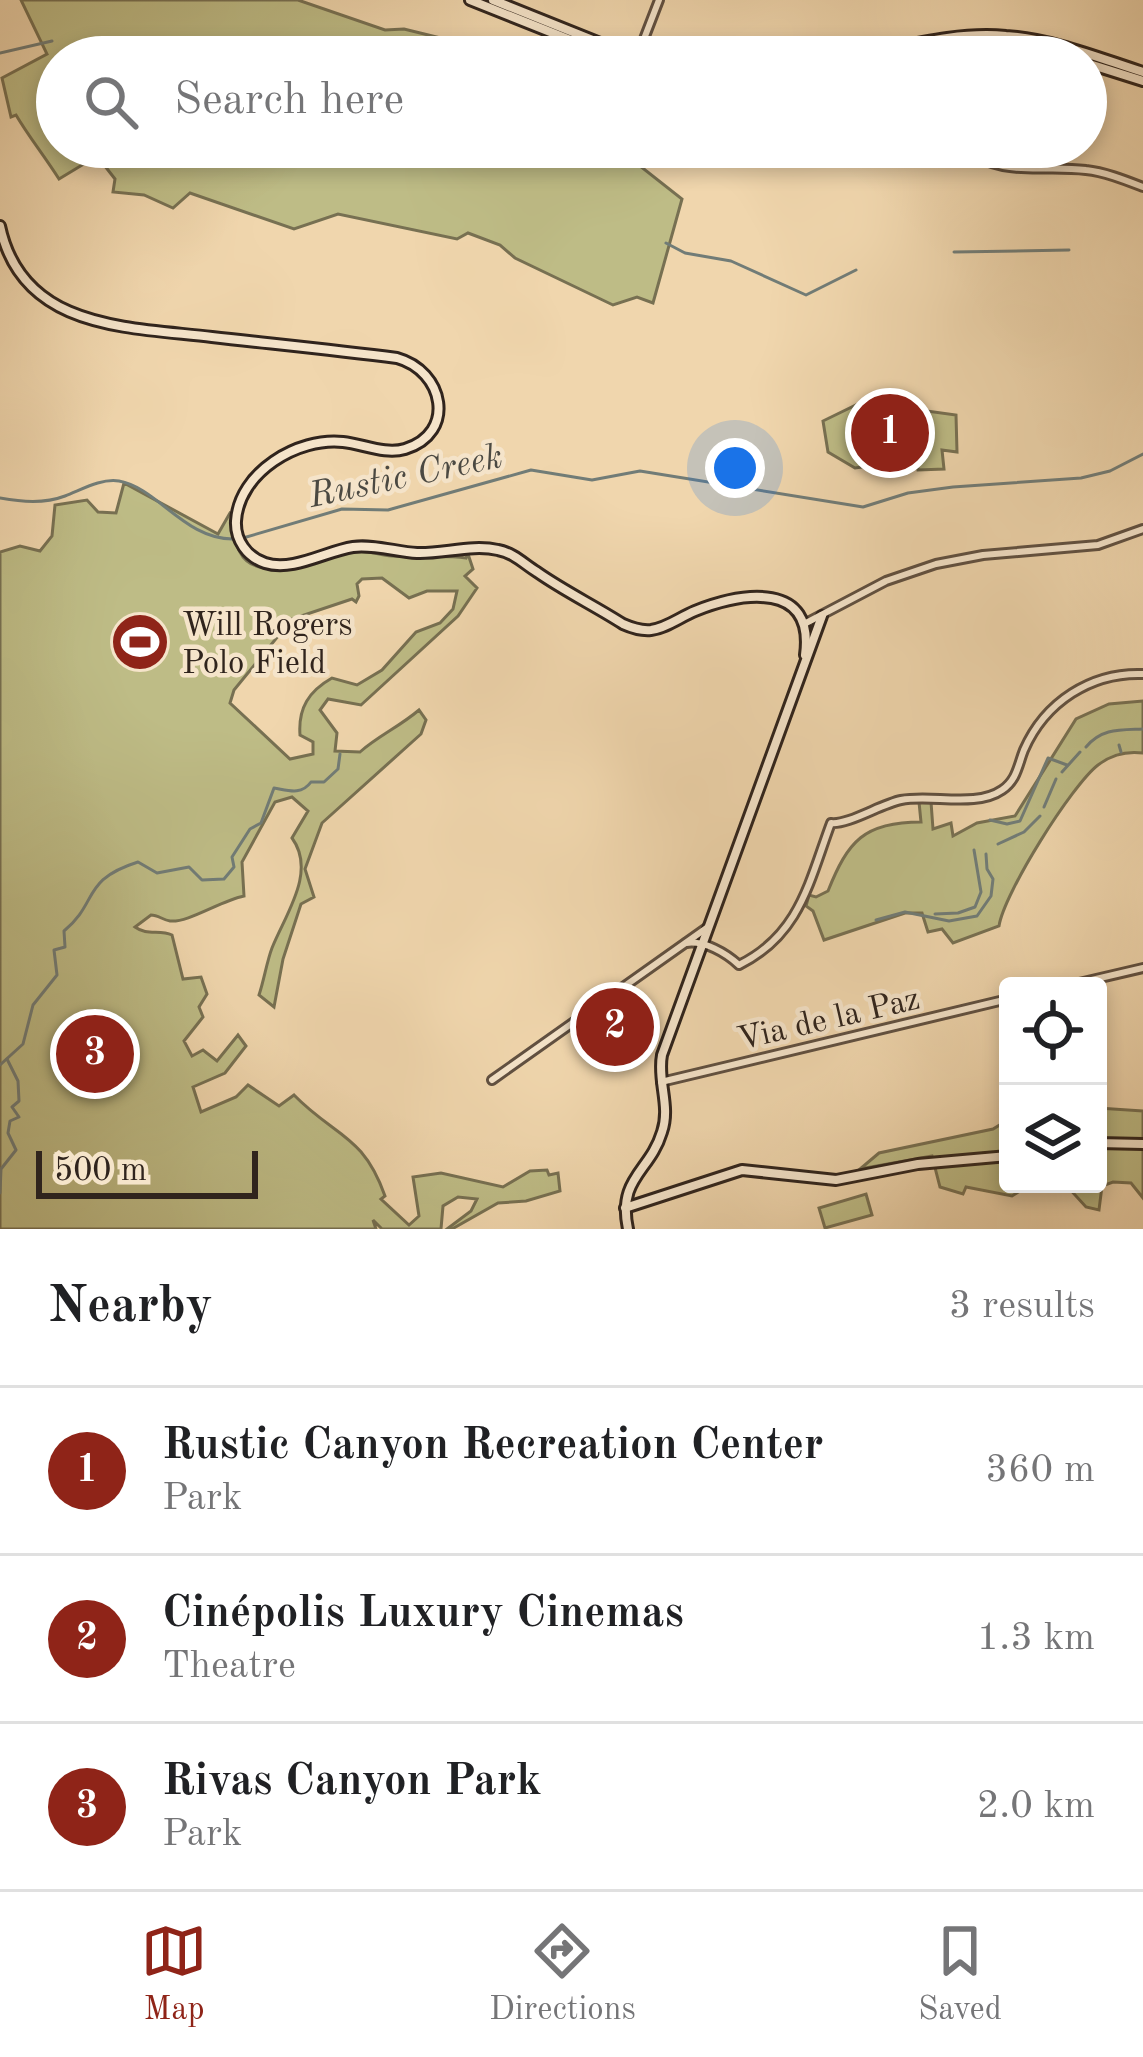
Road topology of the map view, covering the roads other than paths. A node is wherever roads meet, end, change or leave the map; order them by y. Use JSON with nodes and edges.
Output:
{"nodes":[{"id":1,"x":470,"y":0,"type":"edge"},
{"id":2,"x":659,"y":0,"type":"edge"},
{"id":3,"x":487,"y":2,"type":"edge"},
{"id":4,"x":565,"y":36,"type":"edge"},
{"id":5,"x":579,"y":36,"type":"edge"},
{"id":6,"x":644,"y":36,"type":"edge"},
{"id":7,"x":1107,"y":64,"type":"edge"},
{"id":8,"x":1107,"y":68,"type":"edge"},
{"id":9,"x":1143,"y":77,"type":"edge"},
{"id":10,"x":1003,"y":168,"type":"edge"},
{"id":11,"x":1143,"y":187,"type":"edge"},
{"id":12,"x":0,"y":226,"type":"edge"},
{"id":13,"x":1143,"y":530,"type":"edge"},
{"id":14,"x":747,"y":600,"type":"junction"},
{"id":15,"x":824,"y":613,"type":"junction"},
{"id":16,"x":806,"y":618,"type":"junction"},
{"id":17,"x":812,"y":641,"type":"junction"},
{"id":18,"x":805,"y":655,"type":"junction"},
{"id":19,"x":1143,"y":674,"type":"edge"},
{"id":20,"x":708,"y":927,"type":"junction"},
{"id":21,"x":686,"y":943,"type":"junction"},
{"id":22,"x":701,"y":944,"type":"junction"},
{"id":23,"x":1143,"y":968,"type":"edge"},
{"id":24,"x":1104,"y":977,"type":"edge"},
{"id":25,"x":999,"y":1001,"type":"edge"},
{"id":26,"x":492,"y":1080,"type":"dead end"},
{"id":27,"x":662,"y":1080,"type":"junction"},
{"id":28,"x":1107,"y":1143,"type":"edge"},
{"id":29,"x":1143,"y":1144,"type":"edge"},
{"id":30,"x":999,"y":1157,"type":"edge"},
{"id":31,"x":627,"y":1207,"type":"junction"},
{"id":32,"x":630,"y":1229,"type":"edge"}],
"edges":[{"from":1,"to":3,"type":"main road"},
{"from":2,"to":6,"type":"street"},
{"from":3,"to":4,"type":"main road"},
{"from":3,"to":5,"type":"main road"},
{"from":7,"to":9,"type":"main road"},
{"from":8,"to":9,"type":"main road"},
{"from":10,"to":11,"type":"street"},
{"from":12,"to":14,"type":"main road"},
{"from":13,"to":15,"type":"street"},
{"from":14,"to":16,"type":"main road"},
{"from":14,"to":16,"type":"main road"},
{"from":15,"to":16,"type":"main road"},
{"from":15,"to":17,"type":"main road"},
{"from":16,"to":17,"type":"main road"},
{"from":16,"to":18,"type":"main road"},
{"from":17,"to":18,"type":"main road"},
{"from":18,"to":20,"type":"main road"},
{"from":19,"to":22,"type":"street"},
{"from":20,"to":21,"type":"street"},
{"from":20,"to":22,"type":"main road"},
{"from":21,"to":22,"type":"street"},
{"from":21,"to":26,"type":"street"},
{"from":22,"to":27,"type":"main road"},
{"from":23,"to":24,"type":"street"},
{"from":25,"to":27,"type":"street","name":"Via de la Paz"},
{"from":27,"to":31,"type":"main road"},
{"from":28,"to":29,"type":"main road"},
{"from":30,"to":31,"type":"main road"},
{"from":31,"to":32,"type":"main road"}]}
